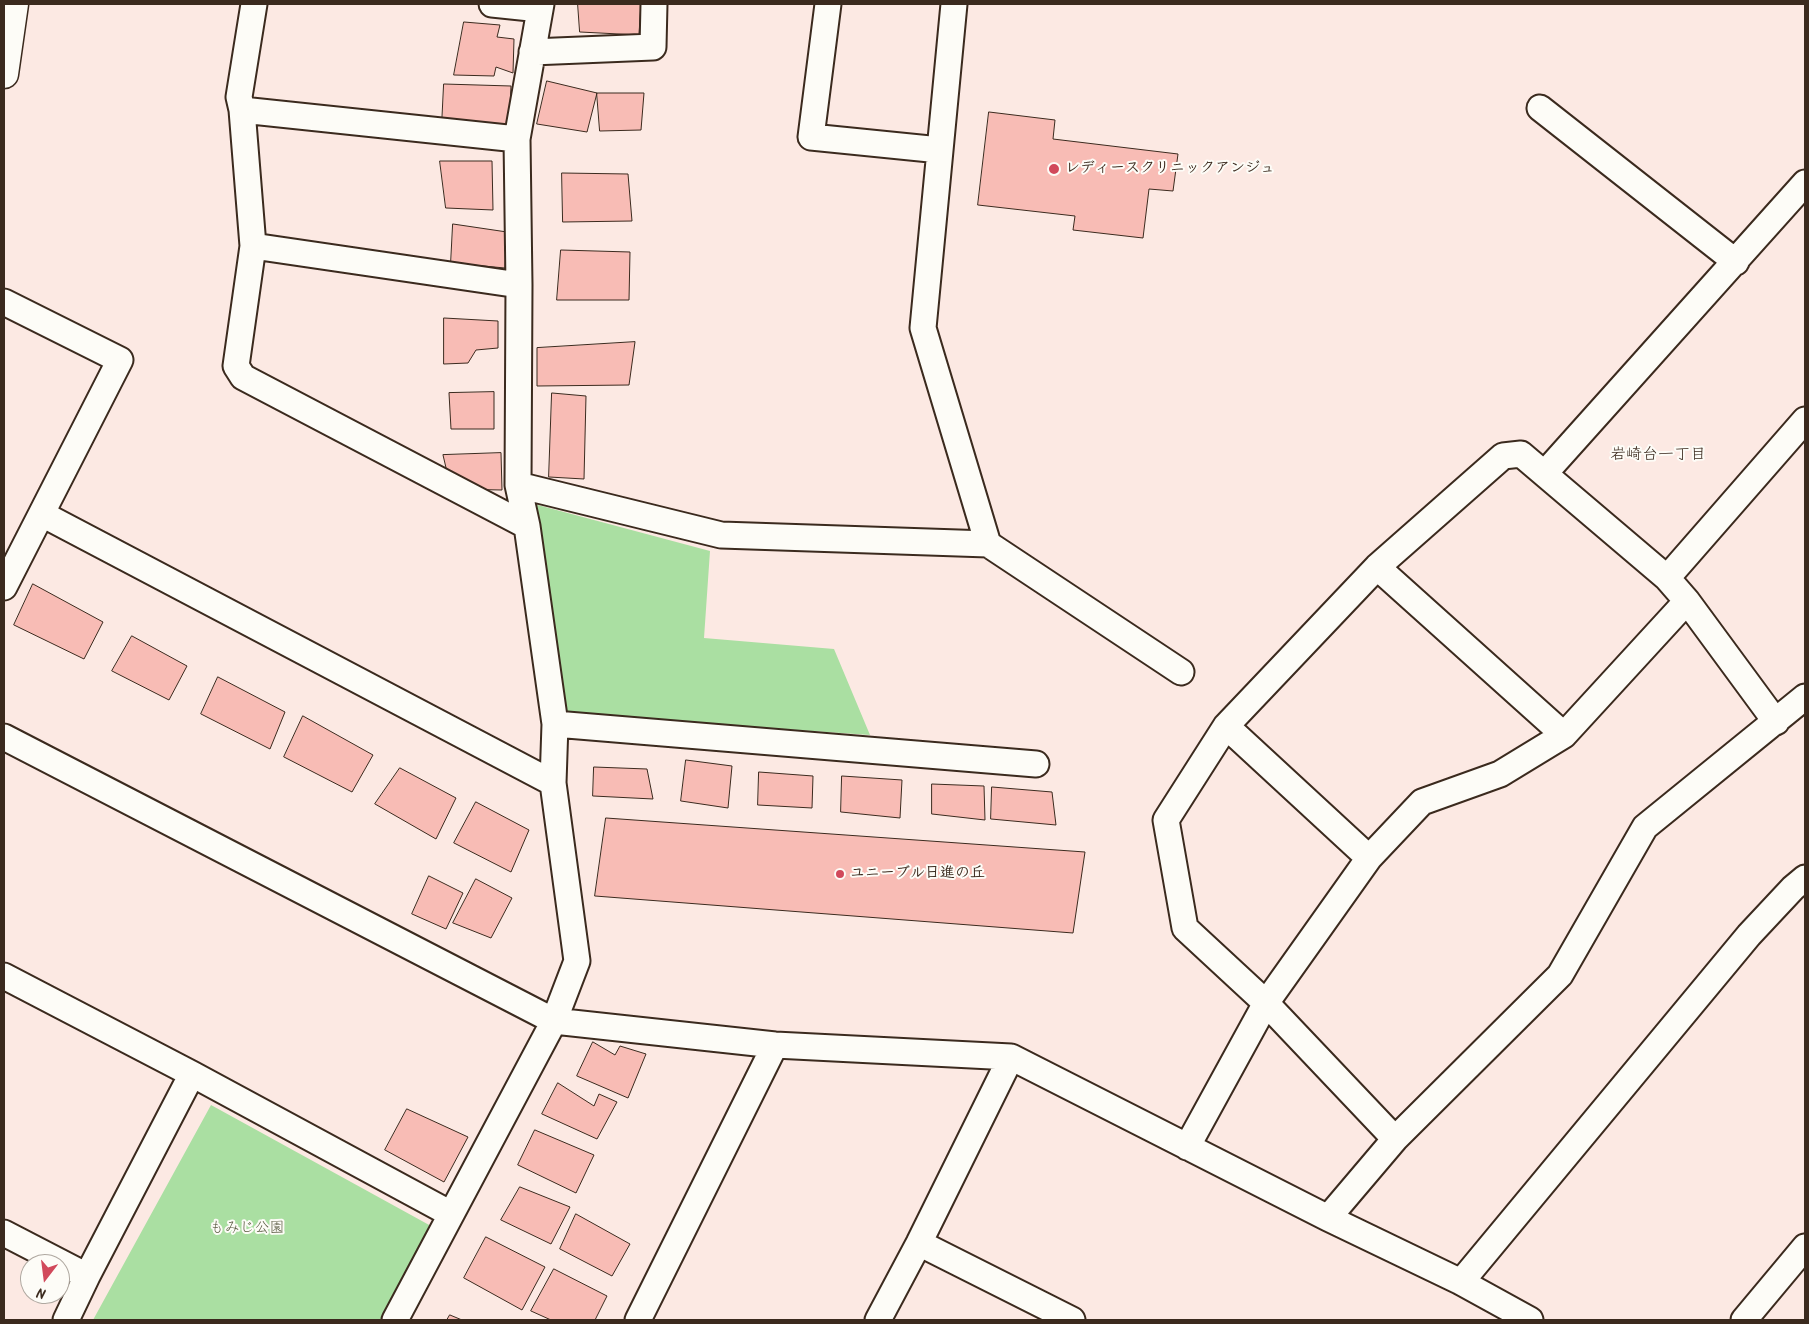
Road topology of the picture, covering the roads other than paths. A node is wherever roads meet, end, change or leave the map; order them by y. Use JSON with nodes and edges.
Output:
{"nodes":[{"id":1,"x":14,"y":4,"type":"edge"},
{"id":2,"x":254,"y":4,"type":"edge"},
{"id":3,"x":492,"y":4,"type":"edge"},
{"id":4,"x":654,"y":4,"type":"edge"},
{"id":5,"x":828,"y":4,"type":"edge"},
{"id":6,"x":954,"y":4,"type":"edge"},
{"id":7,"x":540,"y":6,"type":"edge"},
{"id":8,"x":532,"y":52,"type":"junction"},
{"id":9,"x":4,"y":74,"type":"edge"},
{"id":10,"x":1540,"y":108,"type":"dead end"},
{"id":11,"x":242,"y":110,"type":"junction"},
{"id":12,"x":517,"y":139,"type":"junction"},
{"id":13,"x":940,"y":150,"type":"junction"},
{"id":14,"x":1805,"y":183,"type":"edge"},
{"id":15,"x":254,"y":246,"type":"junction"},
{"id":16,"x":1736,"y":262,"type":"junction"},
{"id":17,"x":519,"y":285,"type":"junction"},
{"id":18,"x":4,"y":302,"type":"edge"},
{"id":19,"x":1805,"y":420,"type":"edge"},
{"id":20,"x":1545,"y":472,"type":"junction"},
{"id":21,"x":518,"y":485,"type":"junction"},
{"id":22,"x":42,"y":514,"type":"junction"},
{"id":23,"x":527,"y":526,"type":"junction"},
{"id":24,"x":988,"y":544,"type":"junction"},
{"id":25,"x":1377,"y":567,"type":"junction"},
{"id":26,"x":1667,"y":578,"type":"junction"},
{"id":27,"x":4,"y":587,"type":"edge"},
{"id":28,"x":1687,"y":602,"type":"junction"},
{"id":29,"x":1181,"y":672,"type":"dead end"},
{"id":30,"x":1805,"y":697,"type":"edge"},
{"id":31,"x":1776,"y":722,"type":"junction"},
{"id":32,"x":555,"y":724,"type":"junction"},
{"id":33,"x":1226,"y":726,"type":"junction"},
{"id":34,"x":1564,"y":735,"type":"junction"},
{"id":35,"x":4,"y":737,"type":"edge"},
{"id":36,"x":1036,"y":764,"type":"dead end"},
{"id":37,"x":553,"y":783,"type":"junction"},
{"id":38,"x":1370,"y":858,"type":"junction"},
{"id":39,"x":1805,"y":878,"type":"edge"},
{"id":40,"x":4,"y":976,"type":"edge"},
{"id":41,"x":1266,"y":1003,"type":"junction"},
{"id":42,"x":554,"y":1021,"type":"junction"},
{"id":43,"x":775,"y":1045,"type":"junction"},
{"id":44,"x":1011,"y":1057,"type":"junction"},
{"id":45,"x":192,"y":1074,"type":"junction"},
{"id":46,"x":1395,"y":1139,"type":"junction"},
{"id":47,"x":1187,"y":1147,"type":"junction"},
{"id":48,"x":451,"y":1214,"type":"junction"},
{"id":49,"x":1328,"y":1218,"type":"junction"},
{"id":50,"x":4,"y":1233,"type":"edge"},
{"id":51,"x":918,"y":1243,"type":"junction"},
{"id":52,"x":1805,"y":1246,"type":"edge"},
{"id":53,"x":87,"y":1276,"type":"junction"},
{"id":54,"x":1461,"y":1282,"type":"junction"},
{"id":55,"x":66,"y":1320,"type":"edge"},
{"id":56,"x":395,"y":1320,"type":"edge"},
{"id":57,"x":638,"y":1320,"type":"edge"},
{"id":58,"x":878,"y":1320,"type":"edge"},
{"id":59,"x":1072,"y":1320,"type":"edge"},
{"id":60,"x":1530,"y":1320,"type":"edge"},
{"id":61,"x":1744,"y":1320,"type":"edge"}],
"edges":[{"from":1,"to":9,"type":"street"},
{"from":2,"to":11,"type":"street"},
{"from":3,"to":7,"type":"street"},
{"from":4,"to":8,"type":"street"},
{"from":5,"to":13,"type":"street"},
{"from":6,"to":13,"type":"street"},
{"from":7,"to":8,"type":"street"},
{"from":8,"to":12,"type":"street"},
{"from":10,"to":16,"type":"street"},
{"from":11,"to":12,"type":"street"},
{"from":11,"to":15,"type":"street"},
{"from":12,"to":17,"type":"street"},
{"from":13,"to":24,"type":"street"},
{"from":14,"to":16,"type":"street"},
{"from":15,"to":17,"type":"street"},
{"from":15,"to":23,"type":"street"},
{"from":16,"to":20,"type":"street"},
{"from":17,"to":21,"type":"street"},
{"from":18,"to":22,"type":"street"},
{"from":19,"to":26,"type":"street"},
{"from":20,"to":25,"type":"street"},
{"from":20,"to":26,"type":"street"},
{"from":21,"to":23,"type":"street"},
{"from":21,"to":24,"type":"street"},
{"from":22,"to":27,"type":"street"},
{"from":22,"to":37,"type":"street"},
{"from":23,"to":32,"type":"street"},
{"from":24,"to":29,"type":"street"},
{"from":25,"to":33,"type":"street"},
{"from":25,"to":34,"type":"street"},
{"from":26,"to":28,"type":"street"},
{"from":28,"to":31,"type":"street"},
{"from":28,"to":34,"type":"street"},
{"from":30,"to":31,"type":"street"},
{"from":31,"to":46,"type":"street"},
{"from":32,"to":36,"type":"street"},
{"from":32,"to":37,"type":"street"},
{"from":33,"to":38,"type":"street"},
{"from":33,"to":41,"type":"street"},
{"from":34,"to":38,"type":"street"},
{"from":35,"to":42,"type":"street"},
{"from":37,"to":42,"type":"street"},
{"from":38,"to":41,"type":"street"},
{"from":39,"to":54,"type":"street"},
{"from":40,"to":45,"type":"street"},
{"from":41,"to":46,"type":"street"},
{"from":41,"to":47,"type":"street"},
{"from":42,"to":43,"type":"street"},
{"from":42,"to":48,"type":"street"},
{"from":43,"to":44,"type":"street"},
{"from":43,"to":57,"type":"street"},
{"from":44,"to":47,"type":"street"},
{"from":44,"to":51,"type":"street"},
{"from":45,"to":48,"type":"street"},
{"from":45,"to":53,"type":"street"},
{"from":46,"to":49,"type":"street"},
{"from":47,"to":49,"type":"street"},
{"from":48,"to":56,"type":"street"},
{"from":49,"to":54,"type":"street"},
{"from":50,"to":53,"type":"street"},
{"from":51,"to":58,"type":"street"},
{"from":51,"to":59,"type":"street"},
{"from":52,"to":61,"type":"street"},
{"from":53,"to":55,"type":"street"},
{"from":54,"to":60,"type":"street"}]}
